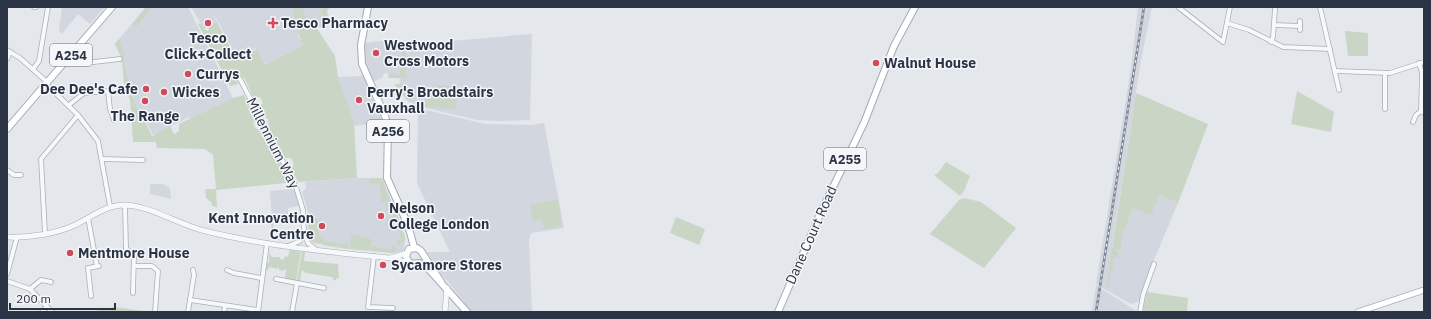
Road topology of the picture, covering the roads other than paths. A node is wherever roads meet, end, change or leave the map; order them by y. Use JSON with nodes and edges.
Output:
{"nodes":[{"id":1,"x":48,"y":7,"type":"edge"},
{"id":2,"x":112,"y":7,"type":"edge"},
{"id":3,"x":368,"y":7,"type":"edge"},
{"id":4,"x":915,"y":7,"type":"edge"},
{"id":5,"x":1178,"y":7,"type":"edge"},
{"id":6,"x":1230,"y":7,"type":"edge"},
{"id":7,"x":1320,"y":7,"type":"edge"},
{"id":8,"x":1275,"y":9,"type":"dead end"},
{"id":9,"x":1227,"y":23,"type":"junction"},
{"id":10,"x":1274,"y":25,"type":"junction"},
{"id":11,"x":1300,"y":26,"type":"dead end"},
{"id":12,"x":1271,"y":42,"type":"junction"},
{"id":13,"x":1330,"y":49,"type":"junction"},
{"id":14,"x":9,"y":51,"type":"edge"},
{"id":15,"x":72,"y":53,"type":"junction"},
{"id":16,"x":7,"y":59,"type":"edge"},
{"id":17,"x":120,"y":59,"type":"dead end"},
{"id":18,"x":1424,"y":62,"type":"edge"},
{"id":19,"x":1419,"y":63,"type":"junction"},
{"id":20,"x":33,"y":69,"type":"junction"},
{"id":21,"x":1336,"y":71,"type":"junction"},
{"id":22,"x":1385,"y":73,"type":"junction"},
{"id":23,"x":240,"y":79,"type":"dead end"},
{"id":24,"x":47,"y":83,"type":"junction"},
{"id":25,"x":1340,"y":90,"type":"dead end"},
{"id":26,"x":69,"y":105,"type":"junction"},
{"id":27,"x":1384,"y":109,"type":"dead end"},
{"id":28,"x":1423,"y":112,"type":"edge"},
{"id":29,"x":78,"y":115,"type":"junction"},
{"id":30,"x":114,"y":120,"type":"dead end"},
{"id":31,"x":1413,"y":122,"type":"dead end"},
{"id":32,"x":7,"y":129,"type":"edge"},
{"id":33,"x":102,"y":159,"type":"junction"},
{"id":34,"x":143,"y":160,"type":"dead end"},
{"id":35,"x":7,"y":170,"type":"edge"},
{"id":36,"x":21,"y":175,"type":"dead end"},
{"id":37,"x":126,"y":205,"type":"junction"},
{"id":38,"x":110,"y":206,"type":"junction"},
{"id":39,"x":88,"y":218,"type":"junction"},
{"id":40,"x":406,"y":222,"type":"junction"},
{"id":41,"x":304,"y":232,"type":"junction"},
{"id":42,"x":45,"y":233,"type":"junction"},
{"id":43,"x":7,"y":237,"type":"edge"},
{"id":44,"x":17,"y":237,"type":"junction"},
{"id":45,"x":267,"y":243,"type":"junction"},
{"id":46,"x":288,"y":246,"type":"junction"},
{"id":47,"x":414,"y":247,"type":"junction"},
{"id":48,"x":315,"y":249,"type":"junction"},
{"id":49,"x":407,"y":252,"type":"junction"},
{"id":50,"x":422,"y":253,"type":"junction"},
{"id":51,"x":374,"y":256,"type":"junction"},
{"id":52,"x":390,"y":258,"type":"junction"},
{"id":53,"x":410,"y":263,"type":"junction"},
{"id":54,"x":419,"y":263,"type":"junction"},
{"id":55,"x":1154,"y":264,"type":"dead end"},
{"id":56,"x":134,"y":266,"type":"junction"},
{"id":57,"x":192,"y":270,"type":"dead end"},
{"id":58,"x":227,"y":270,"type":"dead end"},
{"id":59,"x":7,"y":274,"type":"edge"},
{"id":60,"x":261,"y":278,"type":"junction"},
{"id":61,"x":276,"y":279,"type":"dead end"},
{"id":62,"x":7,"y":281,"type":"edge"},
{"id":63,"x":51,"y":282,"type":"dead end"},
{"id":64,"x":441,"y":282,"type":"junction"},
{"id":65,"x":296,"y":283,"type":"junction"},
{"id":66,"x":324,"y":288,"type":"dead end"},
{"id":67,"x":447,"y":288,"type":"junction"},
{"id":68,"x":30,"y":289,"type":"junction"},
{"id":69,"x":1424,"y":290,"type":"edge"},
{"id":70,"x":133,"y":293,"type":"dead end"},
{"id":71,"x":91,"y":296,"type":"dead end"},
{"id":72,"x":190,"y":300,"type":"junction"},
{"id":73,"x":225,"y":306,"type":"junction"},
{"id":74,"x":46,"y":307,"type":"junction"},
{"id":75,"x":393,"y":308,"type":"dead end"},
{"id":76,"x":258,"y":311,"type":"edge"},
{"id":77,"x":42,"y":312,"type":"edge"},
{"id":78,"x":52,"y":312,"type":"edge"},
{"id":79,"x":155,"y":312,"type":"edge"},
{"id":80,"x":188,"y":312,"type":"edge"},
{"id":81,"x":224,"y":312,"type":"edge"},
{"id":82,"x":292,"y":312,"type":"edge"},
{"id":83,"x":445,"y":312,"type":"edge"},
{"id":84,"x":467,"y":312,"type":"edge"},
{"id":85,"x":778,"y":312,"type":"edge"},
{"id":86,"x":1140,"y":312,"type":"edge"},
{"id":87,"x":1358,"y":312,"type":"edge"}],
"edges":[{"from":1,"to":20,"type":"street"},
{"from":2,"to":15,"type":"main road","number":"A254"},
{"from":3,"to":40,"type":"main road","number":"A256"},
{"from":4,"to":85,"type":"main road","name":"Dane Court Road","number":"A255"},
{"from":5,"to":9,"type":"street"},
{"from":6,"to":9,"type":"street"},
{"from":7,"to":13,"type":"street"},
{"from":8,"to":10,"type":"street"},
{"from":9,"to":12,"type":"street"},
{"from":10,"to":11,"type":"street"},
{"from":10,"to":12,"type":"street"},
{"from":12,"to":13,"type":"street"},
{"from":13,"to":21,"type":"street"},
{"from":14,"to":16,"type":"street"},
{"from":14,"to":20,"type":"street"},
{"from":15,"to":17,"type":"street"},
{"from":15,"to":24,"type":"main road","number":"A254"},
{"from":18,"to":19,"type":"street"},
{"from":19,"to":22,"type":"street"},
{"from":19,"to":28,"type":"street"},
{"from":20,"to":24,"type":"street"},
{"from":21,"to":22,"type":"street"},
{"from":21,"to":25,"type":"street"},
{"from":22,"to":27,"type":"street"},
{"from":23,"to":41,"type":"street","name":"Millennium Way"},
{"from":24,"to":26,"type":"street"},
{"from":24,"to":32,"type":"main road","number":"A254"},
{"from":26,"to":29,"type":"street"},
{"from":26,"to":30,"type":"street"},
{"from":28,"to":31,"type":"street"},
{"from":29,"to":33,"type":"street"},
{"from":29,"to":42,"type":"street"},
{"from":33,"to":34,"type":"street"},
{"from":33,"to":38,"type":"street"},
{"from":35,"to":36,"type":"street"},
{"from":37,"to":38,"type":"street"},
{"from":37,"to":45,"type":"street"},
{"from":37,"to":56,"type":"street"},
{"from":38,"to":39,"type":"street"},
{"from":39,"to":42,"type":"street"},
{"from":39,"to":71,"type":"street"},
{"from":40,"to":47,"type":"main road","number":"A256"},
{"from":40,"to":49,"type":"main road","number":"A256"},
{"from":41,"to":46,"type":"street"},
{"from":41,"to":48,"type":"street","name":"Millennium Way"},
{"from":42,"to":44,"type":"street"},
{"from":43,"to":44,"type":"street"},
{"from":44,"to":59,"type":"street"},
{"from":45,"to":46,"type":"street"},
{"from":45,"to":60,"type":"street"},
{"from":46,"to":48,"type":"street"},
{"from":47,"to":49,"type":"main road"},
{"from":47,"to":50,"type":"main road"},
{"from":48,"to":51,"type":"street"},
{"from":49,"to":52,"type":"street"},
{"from":49,"to":53,"type":"main road","number":"A256"},
{"from":50,"to":54,"type":"main road"},
{"from":50,"to":64,"type":"main road"},
{"from":51,"to":52,"type":"street"},
{"from":51,"to":75,"type":"street"},
{"from":52,"to":53,"type":"street"},
{"from":53,"to":54,"type":"main road"},
{"from":54,"to":64,"type":"main road"},
{"from":55,"to":86,"type":"street"},
{"from":56,"to":70,"type":"street"},
{"from":56,"to":79,"type":"street"},
{"from":57,"to":72,"type":"street"},
{"from":58,"to":60,"type":"street"},
{"from":60,"to":76,"type":"street"},
{"from":61,"to":65,"type":"street"},
{"from":62,"to":68,"type":"street"},
{"from":63,"to":68,"type":"street"},
{"from":64,"to":67,"type":"main road"},
{"from":65,"to":66,"type":"street"},
{"from":65,"to":82,"type":"street"},
{"from":67,"to":83,"type":"street"},
{"from":67,"to":84,"type":"main road"},
{"from":68,"to":74,"type":"street"},
{"from":69,"to":87,"type":"main road"},
{"from":72,"to":73,"type":"street"},
{"from":72,"to":80,"type":"street"},
{"from":73,"to":76,"type":"street"},
{"from":73,"to":81,"type":"street"},
{"from":74,"to":77,"type":"street"},
{"from":74,"to":78,"type":"street"}]}
